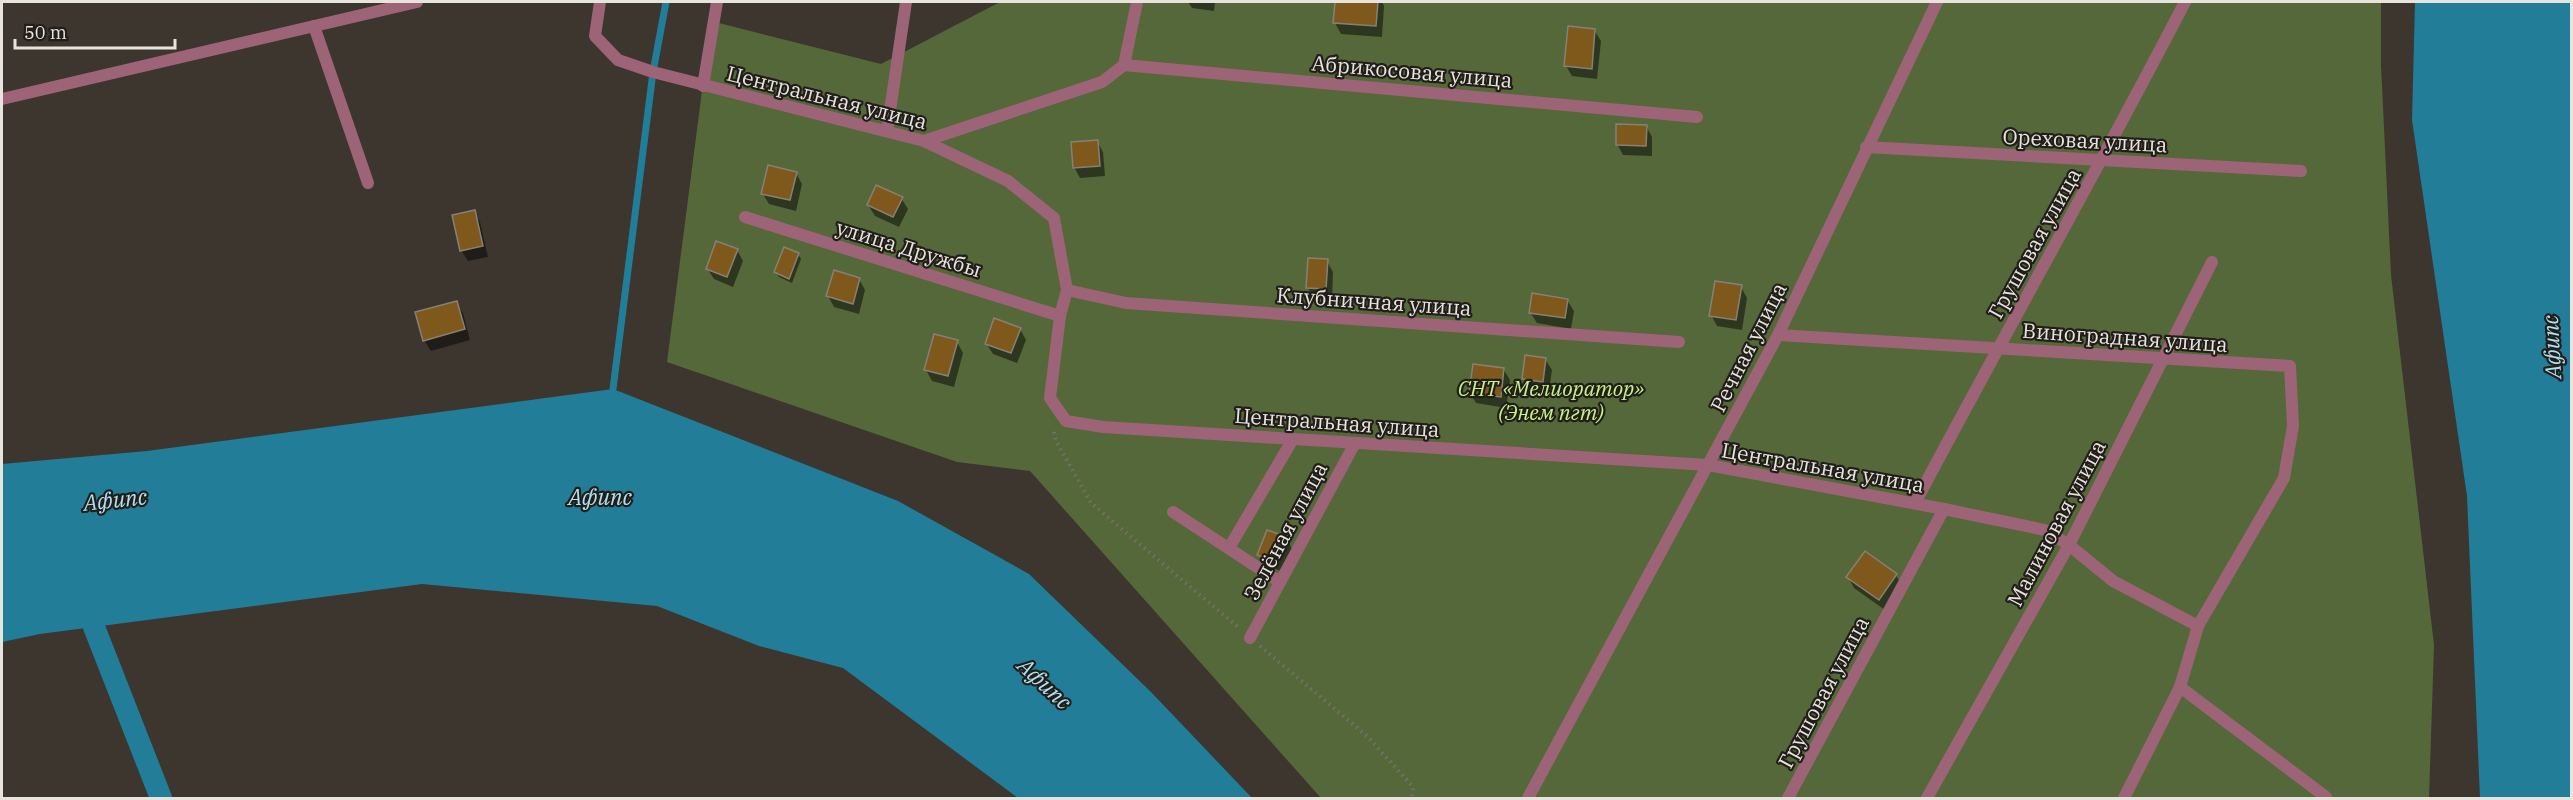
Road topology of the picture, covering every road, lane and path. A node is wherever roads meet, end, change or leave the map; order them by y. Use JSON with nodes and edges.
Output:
{"nodes":[{"id":1,"x":417,"y":2,"type":"edge"},
{"id":2,"x":600,"y":2,"type":"edge"},
{"id":3,"x":717,"y":2,"type":"edge"},
{"id":4,"x":906,"y":2,"type":"edge"},
{"id":5,"x":1137,"y":2,"type":"edge"},
{"id":6,"x":1937,"y":2,"type":"edge"},
{"id":7,"x":2185,"y":2,"type":"edge"},
{"id":8,"x":314,"y":26,"type":"junction"},
{"id":9,"x":1124,"y":65,"type":"junction"},
{"id":10,"x":703,"y":86,"type":"junction"},
{"id":11,"x":2,"y":99,"type":"edge"},
{"id":12,"x":1698,"y":117,"type":"dead end"},
{"id":13,"x":887,"y":131,"type":"junction"},
{"id":14,"x":924,"y":141,"type":"junction"},
{"id":15,"x":1866,"y":147,"type":"junction"},
{"id":16,"x":2103,"y":160,"type":"junction"},
{"id":17,"x":2301,"y":171,"type":"dead end"},
{"id":18,"x":368,"y":183,"type":"dead end"},
{"id":19,"x":746,"y":217,"type":"dead end"},
{"id":20,"x":2212,"y":262,"type":"dead end"},
{"id":21,"x":1067,"y":290,"type":"junction"},
{"id":22,"x":1060,"y":316,"type":"junction"},
{"id":23,"x":1778,"y":335,"type":"junction"},
{"id":24,"x":1679,"y":342,"type":"dead end"},
{"id":25,"x":1997,"y":348,"type":"junction"},
{"id":26,"x":2161,"y":359,"type":"junction"},
{"id":27,"x":1054,"y":431,"type":"dead end"},
{"id":28,"x":1293,"y":439,"type":"junction"},
{"id":29,"x":1354,"y":443,"type":"junction"},
{"id":30,"x":1708,"y":465,"type":"junction"},
{"id":31,"x":1915,"y":503,"type":"junction"},
{"id":32,"x":1944,"y":509,"type":"junction"},
{"id":33,"x":1173,"y":512,"type":"dead end"},
{"id":34,"x":2069,"y":544,"type":"junction"},
{"id":35,"x":1229,"y":548,"type":"junction"},
{"id":36,"x":1280,"y":582,"type":"junction"},
{"id":37,"x":2198,"y":626,"type":"junction"},
{"id":38,"x":1250,"y":638,"type":"junction"},
{"id":39,"x":2180,"y":687,"type":"junction"},
{"id":40,"x":2325,"y":797,"type":"edge"},
{"id":41,"x":1412,"y":798,"type":"edge"},
{"id":42,"x":1528,"y":798,"type":"edge"},
{"id":43,"x":1788,"y":798,"type":"edge"},
{"id":44,"x":1927,"y":798,"type":"edge"},
{"id":45,"x":2124,"y":798,"type":"edge"}],
"edges":[{"from":1,"to":8,"type":"street"},
{"from":2,"to":10,"type":"street","name":"Центральная улица"},
{"from":3,"to":10,"type":"street"},
{"from":4,"to":13,"type":"street"},
{"from":5,"to":9,"type":"street"},
{"from":6,"to":15,"type":"street","name":"Речная улица"},
{"from":7,"to":16,"type":"street","name":"Грушовая улица"},
{"from":8,"to":11,"type":"street"},
{"from":8,"to":18,"type":"street"},
{"from":9,"to":12,"type":"street","name":"Абрикосовая улица"},
{"from":9,"to":14,"type":"street"},
{"from":10,"to":13,"type":"street","name":"Центральная улица"},
{"from":13,"to":14,"type":"street","name":"Центральная улица"},
{"from":14,"to":21,"type":"street","name":"Центральная улица"},
{"from":15,"to":16,"type":"street","name":"Ореховая улица"},
{"from":15,"to":23,"type":"street","name":"Речная улица"},
{"from":16,"to":17,"type":"street","name":"Ореховая улица"},
{"from":16,"to":25,"type":"street","name":"Грушовая улица"},
{"from":19,"to":22,"type":"street","name":"улица Дружбы"},
{"from":20,"to":26,"type":"street","name":"Малиновая улица"},
{"from":21,"to":22,"type":"street","name":"Центральная улица"},
{"from":21,"to":24,"type":"street","name":"Клубничная улица"},
{"from":22,"to":28,"type":"street","name":"Центральная улица"},
{"from":23,"to":25,"type":"street","name":"Виноградная улица"},
{"from":23,"to":30,"type":"street","name":"Речная улица"},
{"from":25,"to":26,"type":"street","name":"Виноградная улица"},
{"from":25,"to":31,"type":"street","name":"Грушовая улица"},
{"from":26,"to":34,"type":"street","name":"Малиновая улица"},
{"from":26,"to":37,"type":"street","name":"Виноградная улица"},
{"from":27,"to":38,"type":"path"},
{"from":28,"to":29,"type":"street","name":"Центральная улица"},
{"from":28,"to":35,"type":"street"},
{"from":29,"to":30,"type":"street","name":"Центральная улица"},
{"from":29,"to":36,"type":"street","name":"Зелёная улица"},
{"from":30,"to":31,"type":"street","name":"Центральная улица"},
{"from":30,"to":42,"type":"street","name":"Речная улица"},
{"from":31,"to":32,"type":"street","name":"Центральная улица"},
{"from":32,"to":34,"type":"street","name":"Центральная улица"},
{"from":32,"to":43,"type":"street","name":"Грушовая улица"},
{"from":33,"to":35,"type":"street"},
{"from":34,"to":37,"type":"street","name":"Центральная улица"},
{"from":34,"to":44,"type":"street","name":"Малиновая улица"},
{"from":35,"to":36,"type":"street"},
{"from":36,"to":38,"type":"street","name":"Зелёная улица"},
{"from":37,"to":39,"type":"street"},
{"from":38,"to":41,"type":"path"},
{"from":39,"to":40,"type":"street"},
{"from":39,"to":45,"type":"street"}]}
